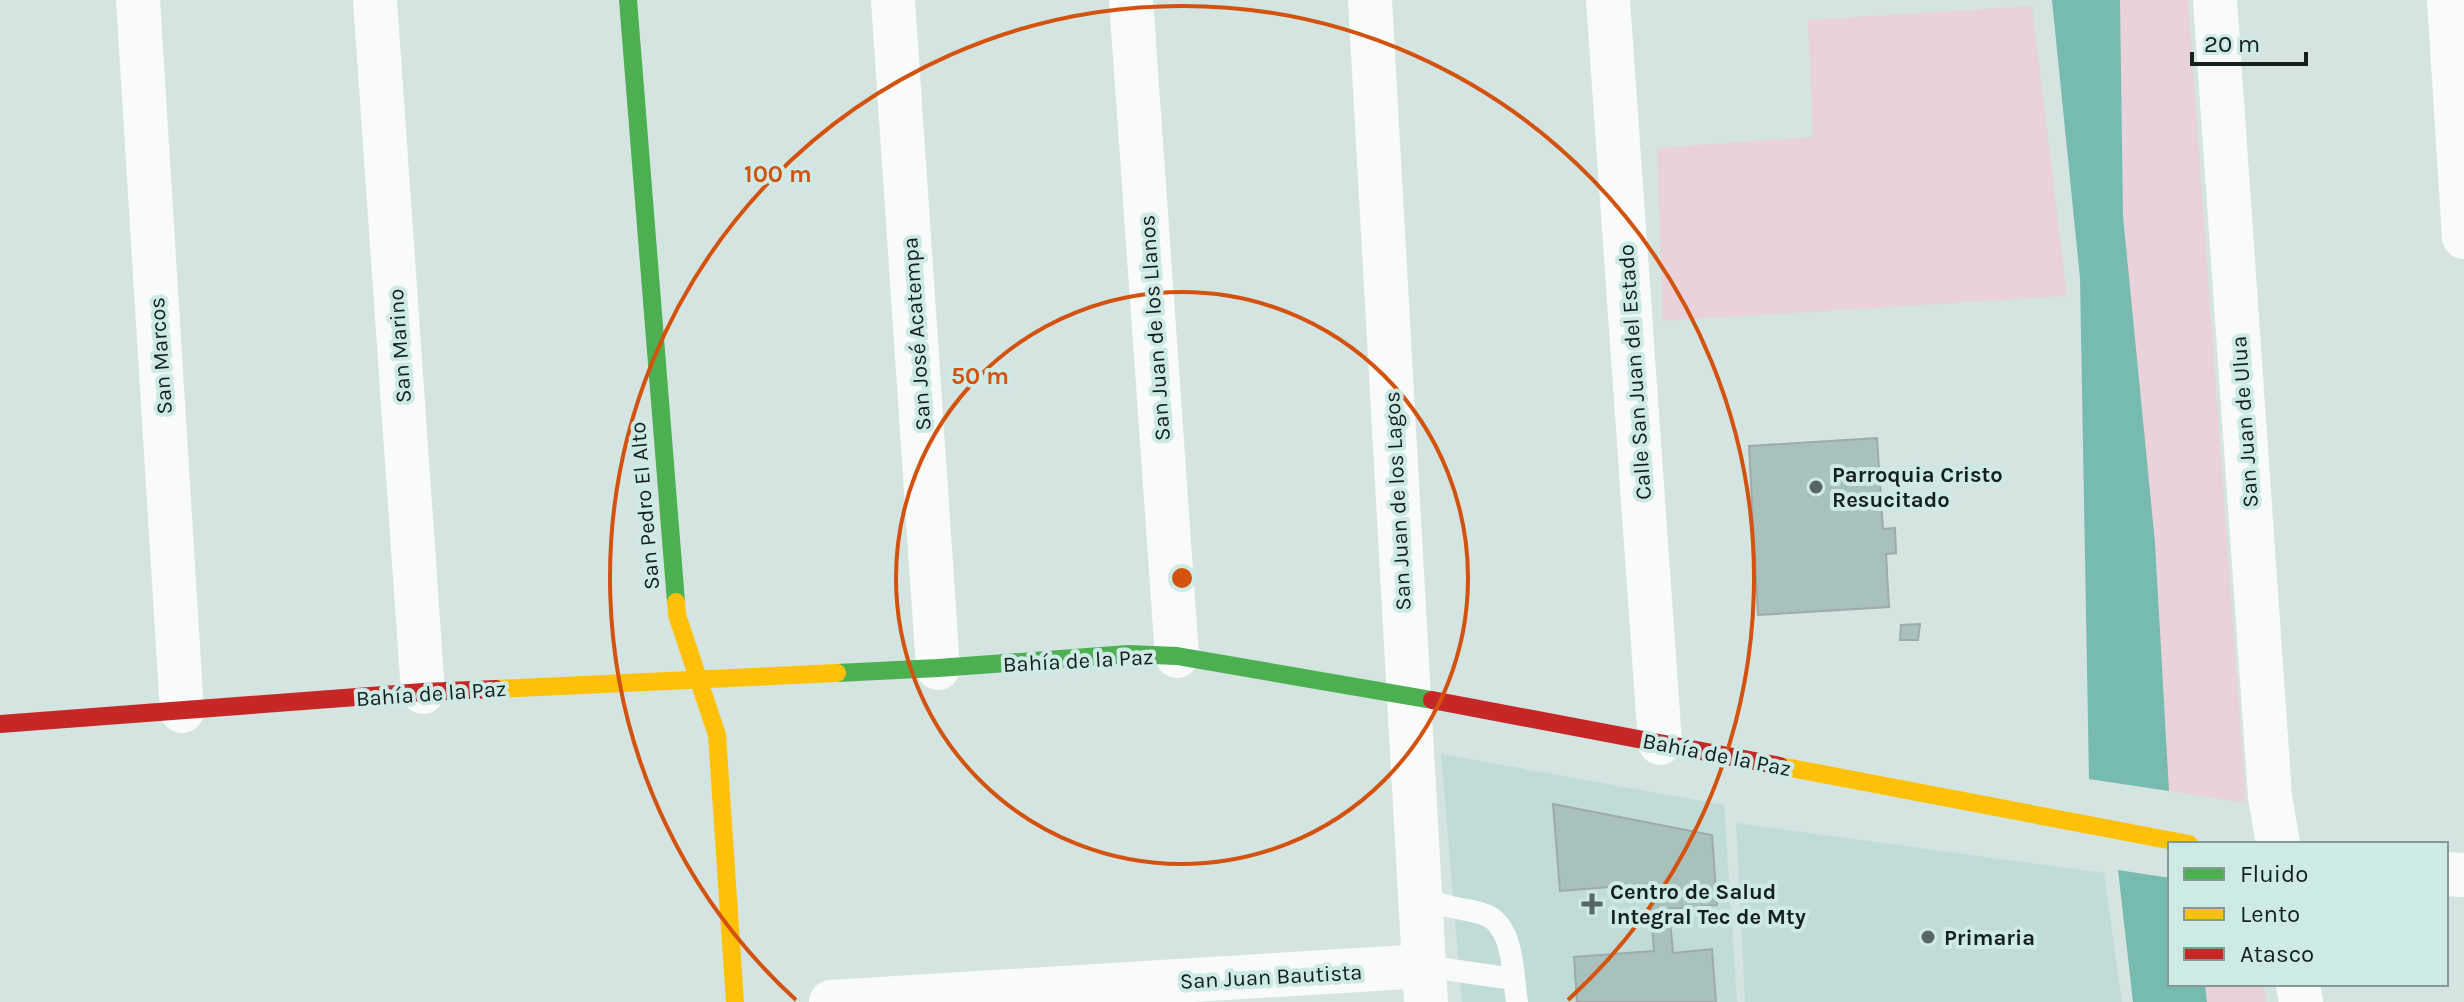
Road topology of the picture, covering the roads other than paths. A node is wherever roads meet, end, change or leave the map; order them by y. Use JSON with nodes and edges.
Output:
{"nodes":[{"id":1,"x":138,"y":0,"type":"edge"},
{"id":2,"x":375,"y":0,"type":"edge"},
{"id":3,"x":628,"y":0,"type":"edge"},
{"id":4,"x":893,"y":0,"type":"edge"},
{"id":5,"x":1131,"y":0,"type":"edge"},
{"id":6,"x":1370,"y":0,"type":"edge"},
{"id":7,"x":1608,"y":0,"type":"edge"},
{"id":8,"x":2215,"y":0,"type":"edge"},
{"id":9,"x":2449,"y":0,"type":"edge"},
{"id":10,"x":2464,"y":237,"type":"edge"},
{"id":11,"x":1177,"y":656,"type":"junction"},
{"id":12,"x":938,"y":668,"type":"junction"},
{"id":13,"x":699,"y":679,"type":"junction"},
{"id":14,"x":423,"y":692,"type":"junction"},
{"id":15,"x":1408,"y":695,"type":"junction"},
{"id":16,"x":182,"y":711,"type":"junction"},
{"id":17,"x":0,"y":724,"type":"edge"},
{"id":18,"x":1660,"y":743,"type":"junction"},
{"id":19,"x":2179,"y":842,"type":"edge"},
{"id":20,"x":2278,"y":842,"type":"edge"},
{"id":21,"x":1420,"y":898,"type":"junction"},
{"id":22,"x":1513,"y":979,"type":"junction"},
{"id":23,"x":1425,"y":984,"type":"edge"},
{"id":24,"x":735,"y":1002,"type":"edge"},
{"id":25,"x":831,"y":1002,"type":"edge"},
{"id":26,"x":1517,"y":1002,"type":"edge"}],
"edges":[{"from":1,"to":16,"type":"street","name":"San Marcos"},
{"from":2,"to":14,"type":"street","name":"San Marino"},
{"from":3,"to":13,"type":"street","name":"San Pedro El Alto"},
{"from":4,"to":12,"type":"street","name":"San José Acatempa"},
{"from":5,"to":11,"type":"street","name":"San Juan de los Llanos"},
{"from":6,"to":15,"type":"street","name":"San Juan de los Lagos"},
{"from":7,"to":18,"type":"street","name":"Calle San Juan del Estado"},
{"from":8,"to":20,"type":"street","name":"San Juan de Ulua"},
{"from":9,"to":10,"type":"street"},
{"from":11,"to":12,"type":"street","name":"Bahía de la Paz"},
{"from":11,"to":15,"type":"street","name":"Bahía de la Paz"},
{"from":12,"to":13,"type":"street","name":"Bahía de la Paz"},
{"from":13,"to":14,"type":"street","name":"Bahía de la Paz"},
{"from":13,"to":24,"type":"street","name":"San Pedro El Alto"},
{"from":14,"to":16,"type":"street","name":"Bahía de la Paz"},
{"from":15,"to":18,"type":"street","name":"Bahía de la Paz"},
{"from":15,"to":21,"type":"street","name":"San Juan de los Lagos"},
{"from":16,"to":17,"type":"street","name":"Bahía de la Paz"},
{"from":18,"to":19,"type":"street","name":"Bahía de la Paz"},
{"from":21,"to":22,"type":"lane"},
{"from":21,"to":23,"type":"street","name":"San Juan de los Lagos"},
{"from":22,"to":23,"type":"lane"},
{"from":22,"to":26,"type":"lane"},
{"from":23,"to":25,"type":"street","name":"San Juan Bautista"}]}
